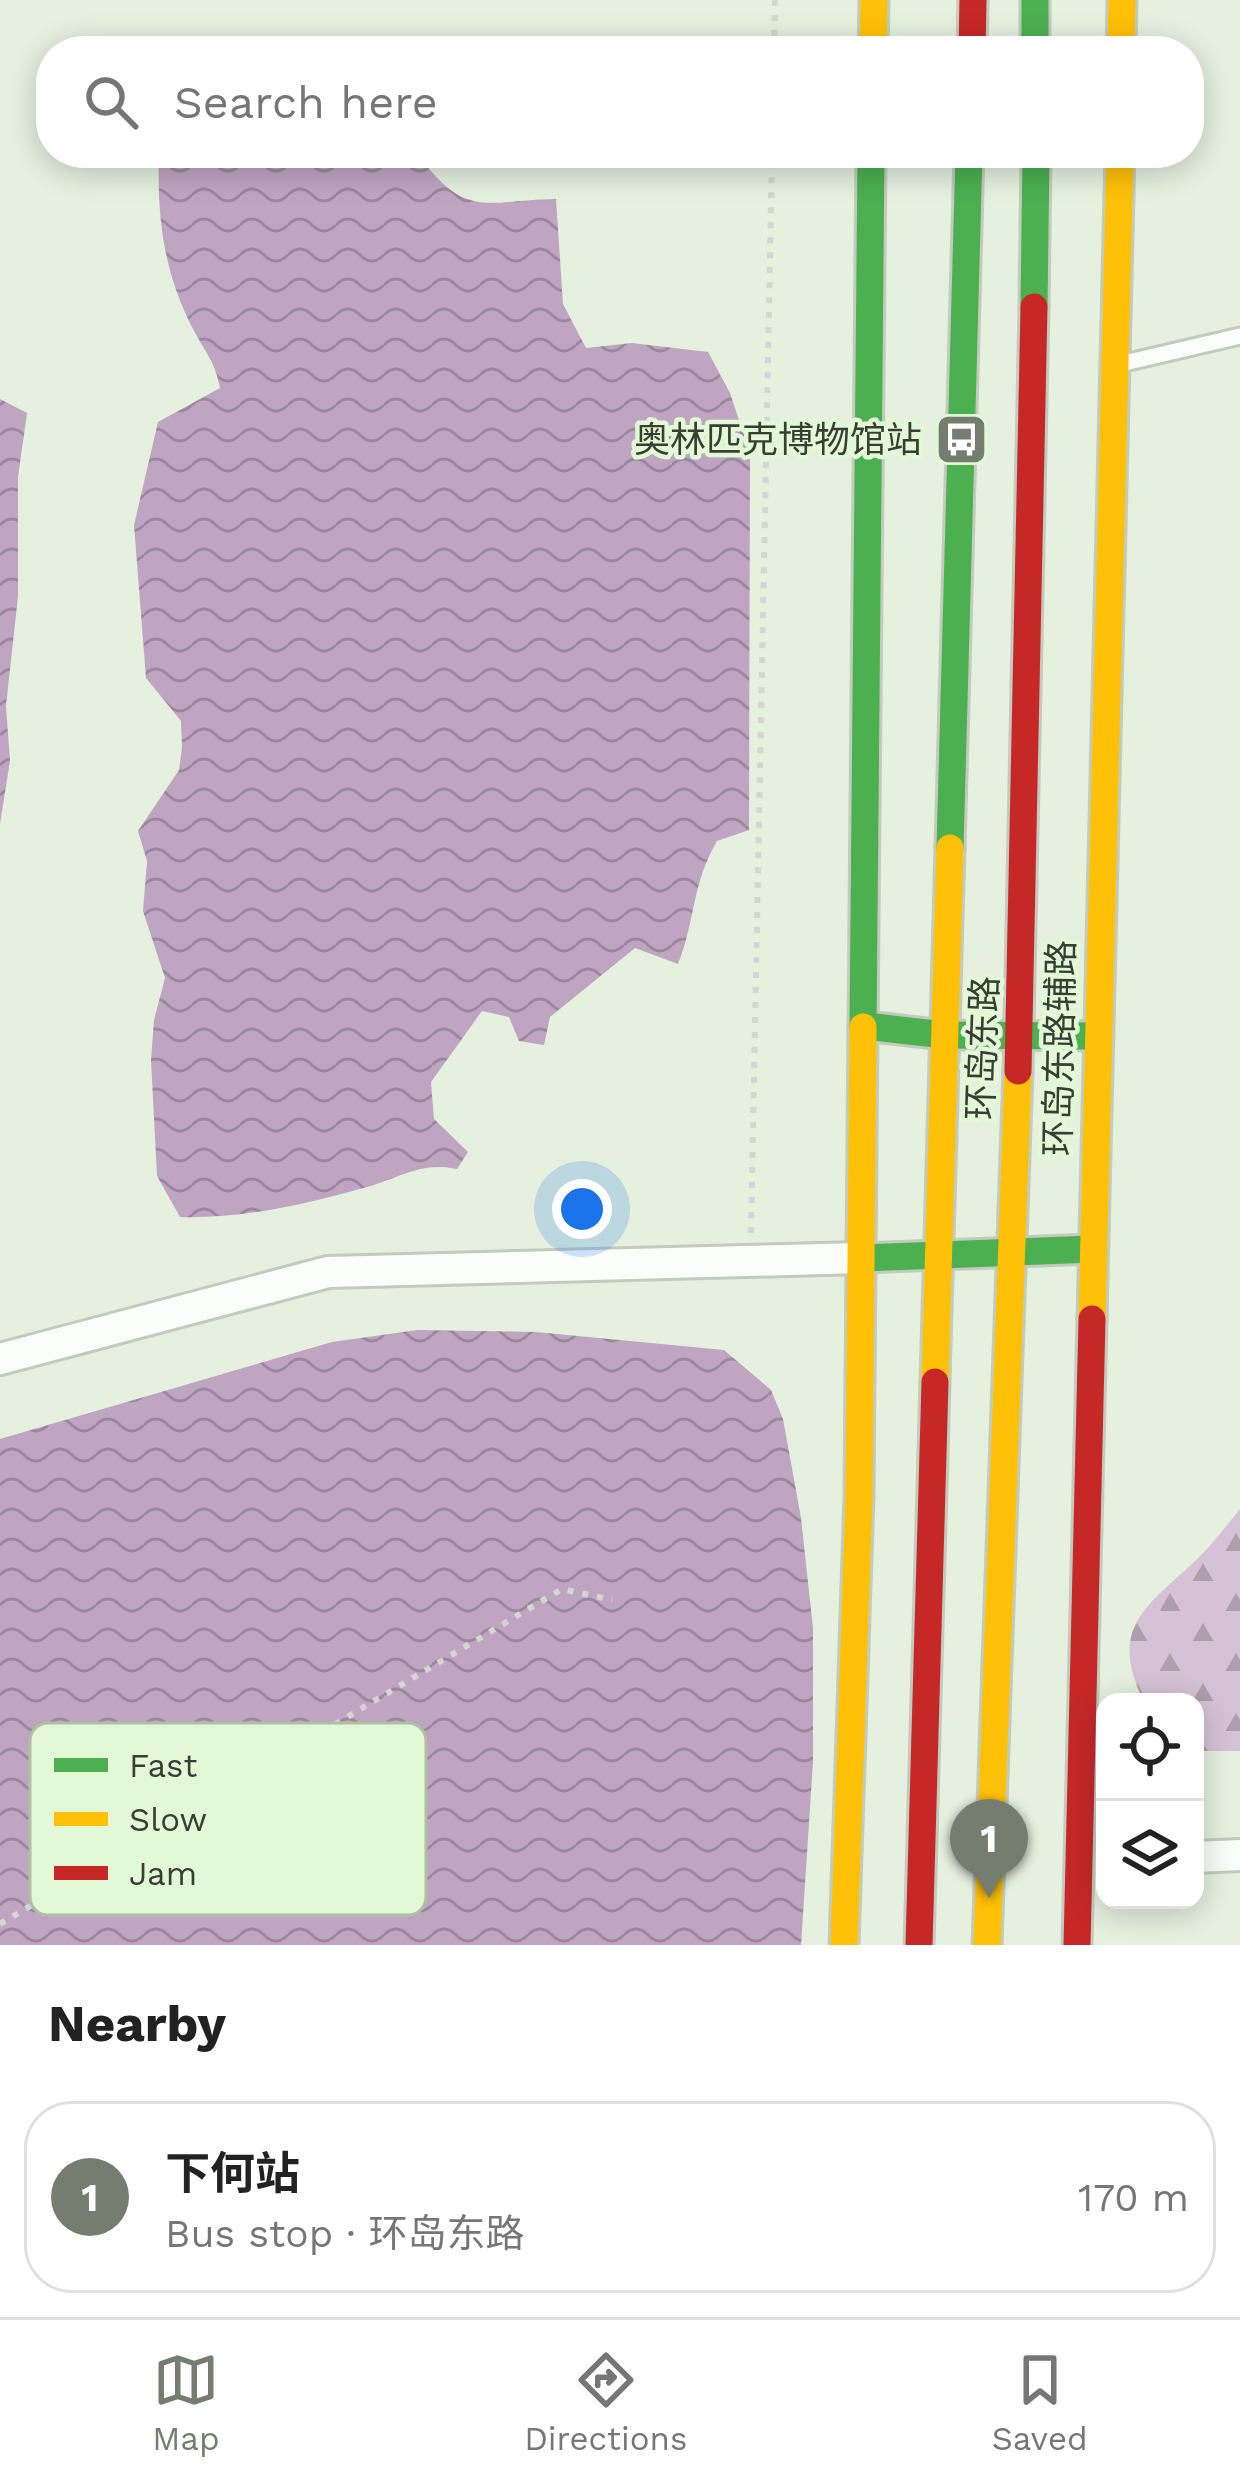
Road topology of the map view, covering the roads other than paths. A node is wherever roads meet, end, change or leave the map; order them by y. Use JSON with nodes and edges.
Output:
{"nodes":[{"id":1,"x":874,"y":0,"type":"edge"},
{"id":2,"x":973,"y":0,"type":"edge"},
{"id":3,"x":1035,"y":0,"type":"edge"},
{"id":4,"x":1122,"y":0,"type":"edge"},
{"id":5,"x":873,"y":36,"type":"edge"},
{"id":6,"x":972,"y":36,"type":"edge"},
{"id":7,"x":1035,"y":36,"type":"edge"},
{"id":8,"x":1121,"y":36,"type":"edge"},
{"id":9,"x":871,"y":168,"type":"edge"},
{"id":10,"x":969,"y":168,"type":"edge"},
{"id":11,"x":1036,"y":168,"type":"edge"},
{"id":12,"x":1120,"y":168,"type":"edge"},
{"id":13,"x":1240,"y":335,"type":"edge"},
{"id":14,"x":1116,"y":365,"type":"junction"},
{"id":15,"x":866,"y":1026,"type":"junction"},
{"id":16,"x":944,"y":1035,"type":"junction"},
{"id":17,"x":1019,"y":1035,"type":"junction"},
{"id":18,"x":1096,"y":1036,"type":"junction"},
{"id":19,"x":1092,"y":1249,"type":"junction"},
{"id":20,"x":1013,"y":1253,"type":"junction"},
{"id":21,"x":938,"y":1256,"type":"junction"},
{"id":22,"x":862,"y":1258,"type":"junction"},
{"id":23,"x":0,"y":1359,"type":"edge"},
{"id":24,"x":1240,"y":1856,"type":"edge"},
{"id":25,"x":1204,"y":1857,"type":"edge"},
{"id":26,"x":1092,"y":1862,"type":"edge"},
{"id":27,"x":844,"y":1945,"type":"edge"},
{"id":28,"x":919,"y":1945,"type":"edge"},
{"id":29,"x":987,"y":1945,"type":"edge"},
{"id":30,"x":1077,"y":1945,"type":"edge"}],
"edges":[{"from":1,"to":5,"type":"main road"},
{"from":2,"to":6,"type":"main road"},
{"from":3,"to":7,"type":"main road"},
{"from":4,"to":8,"type":"main road"},
{"from":9,"to":15,"type":"main road"},
{"from":10,"to":16,"type":"main road","name":"环岛东路"},
{"from":11,"to":17,"type":"main road","name":"环岛东路"},
{"from":12,"to":14,"type":"main road","name":"环岛东路辅路"},
{"from":13,"to":14,"type":"lane"},
{"from":14,"to":18,"type":"main road","name":"环岛东路辅路"},
{"from":15,"to":16,"type":"main road"},
{"from":15,"to":22,"type":"main road"},
{"from":16,"to":17,"type":"main road"},
{"from":16,"to":21,"type":"main road","name":"环岛东路"},
{"from":17,"to":18,"type":"main road"},
{"from":17,"to":20,"type":"main road","name":"环岛东路"},
{"from":18,"to":19,"type":"main road","name":"环岛东路辅路"},
{"from":19,"to":20,"type":"main road"},
{"from":19,"to":26,"type":"main road","name":"环岛东路辅路"},
{"from":20,"to":21,"type":"main road"},
{"from":20,"to":29,"type":"main road","name":"环岛东路"},
{"from":21,"to":22,"type":"main road"},
{"from":21,"to":28,"type":"main road","name":"环岛东路"},
{"from":22,"to":23,"type":"street"},
{"from":22,"to":27,"type":"main road"},
{"from":24,"to":25,"type":"street"},
{"from":26,"to":30,"type":"main road","name":"环岛东路辅路"}]}
